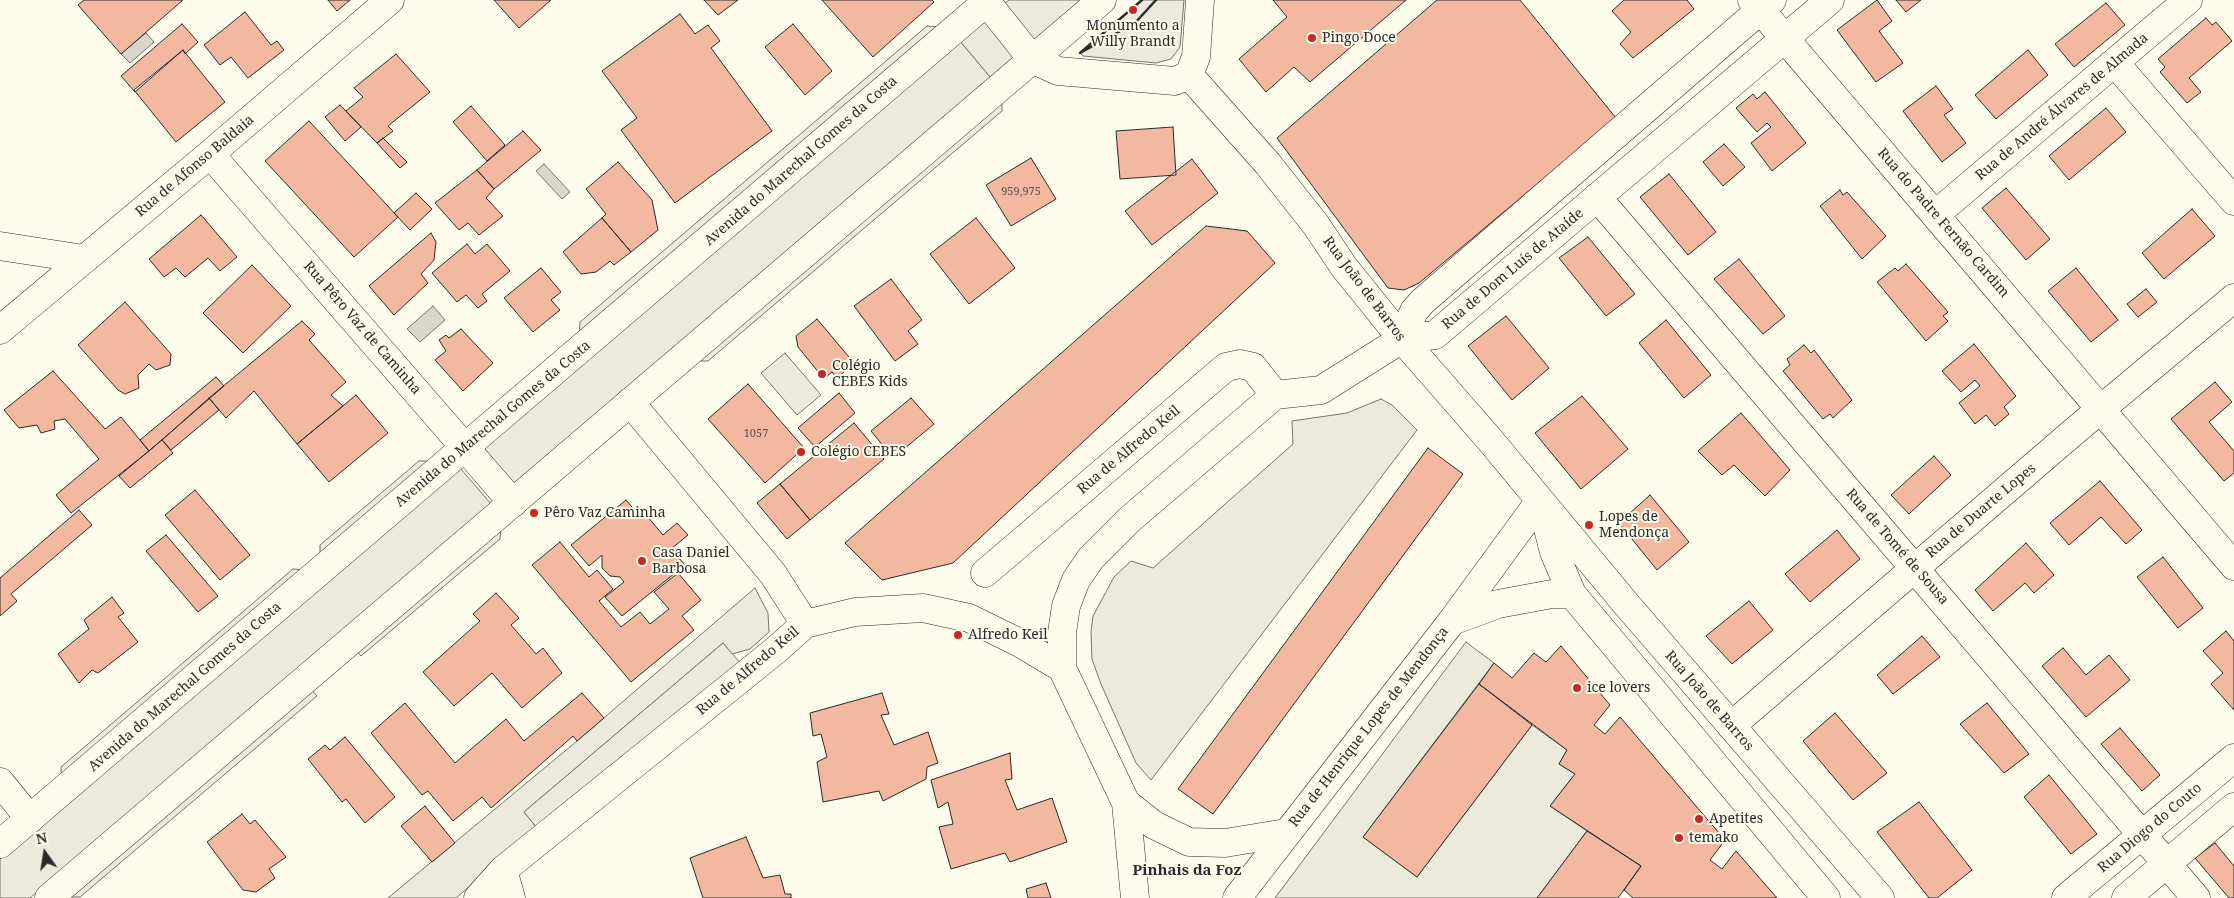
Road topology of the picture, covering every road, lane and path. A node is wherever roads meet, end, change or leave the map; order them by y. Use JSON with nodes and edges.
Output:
{"nodes":[{"id":1,"x":390,"y":0,"type":"edge"},
{"id":2,"x":1102,"y":0,"type":"edge"},
{"id":3,"x":1200,"y":0,"type":"edge"},
{"id":4,"x":1830,"y":0,"type":"edge"},
{"id":5,"x":2188,"y":0,"type":"edge"},
{"id":6,"x":986,"y":1,"type":"edge"},
{"id":7,"x":1761,"y":3,"type":"edge"},
{"id":8,"x":1784,"y":38,"type":"junction"},
{"id":9,"x":1032,"y":59,"type":"junction"},
{"id":10,"x":2115,"y":63,"type":"junction"},
{"id":11,"x":1190,"y":75,"type":"junction"},
{"id":12,"x":210,"y":154,"type":"junction"},
{"id":13,"x":1597,"y":197,"type":"junction"},
{"id":14,"x":2234,"y":201,"type":"edge"},
{"id":15,"x":1936,"y":214,"type":"junction"},
{"id":16,"x":0,"y":246,"type":"edge"},
{"id":17,"x":0,"y":250,"type":"edge"},
{"id":18,"x":84,"y":259,"type":"junction"},
{"id":19,"x":2234,"y":298,"type":"edge"},
{"id":20,"x":0,"y":330,"type":"edge"},
{"id":21,"x":1402,"y":339,"type":"junction"},
{"id":22,"x":1275,"y":395,"type":"junction"},
{"id":23,"x":630,"y":402,"type":"junction"},
{"id":24,"x":2101,"y":409,"type":"junction"},
{"id":25,"x":466,"y":447,"type":"junction"},
{"id":26,"x":1539,"y":502,"type":"junction"},
{"id":27,"x":513,"y":503,"type":"junction"},
{"id":28,"x":2234,"y":566,"type":"edge"},
{"id":29,"x":1914,"y":568,"type":"junction"},
{"id":30,"x":984,"y":573,"type":"dead end"},
{"id":31,"x":1572,"y":594,"type":"junction"},
{"id":32,"x":1452,"y":621,"type":"junction"},
{"id":33,"x":805,"y":624,"type":"junction"},
{"id":34,"x":1062,"y":668,"type":"junction"},
{"id":35,"x":1731,"y":726,"type":"junction"},
{"id":36,"x":2234,"y":758,"type":"edge"},
{"id":37,"x":0,"y":782,"type":"edge"},
{"id":38,"x":1126,"y":803,"type":"junction"},
{"id":39,"x":2234,"y":807,"type":"edge"},
{"id":40,"x":30,"y":819,"type":"junction"},
{"id":41,"x":1286,"y":833,"type":"junction"},
{"id":42,"x":2142,"y":835,"type":"junction"},
{"id":43,"x":0,"y":844,"type":"edge"},
{"id":44,"x":2166,"y":864,"type":"junction"},
{"id":45,"x":503,"y":870,"type":"junction"},
{"id":46,"x":49,"y":898,"type":"edge"},
{"id":47,"x":478,"y":898,"type":"edge"},
{"id":48,"x":511,"y":898,"type":"edge"},
{"id":49,"x":1135,"y":898,"type":"edge"},
{"id":50,"x":1237,"y":898,"type":"edge"},
{"id":51,"x":1826,"y":898,"type":"edge"},
{"id":52,"x":1880,"y":898,"type":"edge"},
{"id":53,"x":2066,"y":898,"type":"edge"},
{"id":54,"x":2126,"y":898,"type":"edge"},
{"id":55,"x":2196,"y":898,"type":"edge"}],
"edges":[{"from":1,"to":12,"type":"street","name":"Rua de Afonso Baldaia"},
{"from":2,"to":9,"type":"street"},
{"from":3,"to":11,"type":"street"},
{"from":4,"to":8,"type":"street","name":"Rua de Dom Luís de Ataíde"},
{"from":5,"to":10,"type":"street","name":"Rua de André Álvares de Almada"},
{"from":6,"to":9,"type":"street","name":"Avenida do Marechal Gomes da Costa"},
{"from":6,"to":25,"type":"street","name":"Avenida do Marechal Gomes da Costa"},
{"from":7,"to":8,"type":"street"},
{"from":7,"to":21,"type":"street"},
{"from":8,"to":13,"type":"street","name":"Rua de Dom Luís de Ataíde"},
{"from":8,"to":15,"type":"street","name":"Rua do Padre Fernão Cardim"},
{"from":9,"to":11,"type":"street"},
{"from":9,"to":23,"type":"street"},
{"from":10,"to":14,"type":"street"},
{"from":10,"to":15,"type":"street","name":"Rua de André Álvares de Almada"},
{"from":11,"to":21,"type":"street","name":"Rua João de Barros"},
{"from":12,"to":18,"type":"street","name":"Rua de Afonso Baldaia"},
{"from":12,"to":25,"type":"street","name":"Rua Pêro Vaz de Caminha"},
{"from":13,"to":21,"type":"street","name":"Rua de Dom Luís de Ataíde"},
{"from":13,"to":29,"type":"street","name":"Rua de Tomé de Sousa"},
{"from":15,"to":24,"type":"street","name":"Rua do Padre Fernão Cardim"},
{"from":16,"to":17,"type":"street"},
{"from":16,"to":18,"type":"street"},
{"from":18,"to":20,"type":"street","name":"Rua de Afonso Baldaia"},
{"from":19,"to":24,"type":"street","name":"Rua de Duarte Lopes"},
{"from":21,"to":22,"type":"street"},
{"from":21,"to":26,"type":"street","name":"Rua João de Barros"},
{"from":22,"to":30,"type":"street","name":"Rua de Alfredo Keil"},
{"from":22,"to":34,"type":"street"},
{"from":23,"to":27,"type":"street"},
{"from":23,"to":33,"type":"street"},
{"from":24,"to":28,"type":"street","name":"Rua do Padre Fernão Cardim"},
{"from":24,"to":29,"type":"street","name":"Rua de Duarte Lopes"},
{"from":25,"to":27,"type":"street","name":"Rua Pêro Vaz de Caminha"},
{"from":25,"to":40,"type":"street","name":"Avenida do Marechal Gomes da Costa"},
{"from":26,"to":31,"type":"street","name":"Rua João de Barros"},
{"from":26,"to":32,"type":"street","name":"Rua de Henrique Lopes de Mendonça"},
{"from":26,"to":35,"type":"street","name":"Rua João de Barros"},
{"from":27,"to":46,"type":"street"},
{"from":29,"to":35,"type":"street","name":"Rua de Duarte Lopes"},
{"from":29,"to":42,"type":"street","name":"Rua de Tomé de Sousa"},
{"from":31,"to":32,"type":"street"},
{"from":31,"to":51,"type":"street","name":"Rua João de Barros"},
{"from":32,"to":41,"type":"street","name":"Rua de Henrique Lopes de Mendonça"},
{"from":33,"to":34,"type":"street","name":"Rua de Alfredo Keil"},
{"from":33,"to":45,"type":"street","name":"Rua de Alfredo Keil"},
{"from":34,"to":38,"type":"street"},
{"from":35,"to":52,"type":"street","name":"Rua João de Barros"},
{"from":36,"to":42,"type":"street","name":"Rua Diogo do Couto"},
{"from":37,"to":40,"type":"street"},
{"from":38,"to":41,"type":"street","name":"Rua de Henrique Lopes de Mendonça"},
{"from":38,"to":49,"type":"street"},
{"from":39,"to":44,"type":"street"},
{"from":40,"to":43,"type":"street","name":"Avenida do Marechal Gomes da Costa"},
{"from":41,"to":50,"type":"street","name":"Rua de Henrique Lopes de Mendonça"},
{"from":42,"to":44,"type":"street","name":"Rua de Tomé de Sousa"},
{"from":42,"to":53,"type":"street","name":"Rua Diogo do Couto"},
{"from":44,"to":54,"type":"street"},
{"from":44,"to":55,"type":"street","name":"Rua de Tomé de Sousa"},
{"from":45,"to":47,"type":"street","name":"Rua de Alfredo Keil"},
{"from":45,"to":48,"type":"street"}]}
